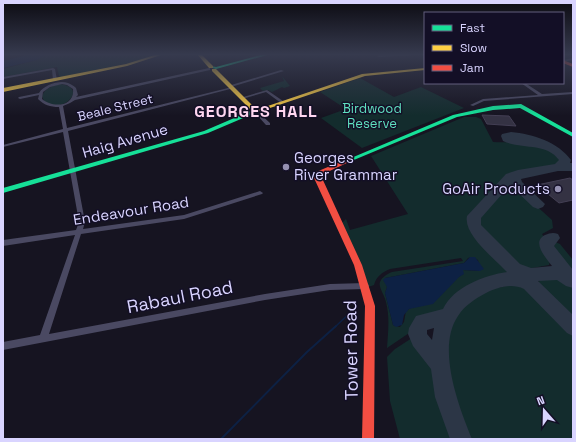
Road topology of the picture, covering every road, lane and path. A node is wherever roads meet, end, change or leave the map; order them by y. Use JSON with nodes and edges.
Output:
{"nodes":[{"id":1,"x":22,"y":75,"type":"edge"},
{"id":2,"x":54,"y":75,"type":"edge"},
{"id":3,"x":80,"y":75,"type":"edge"},
{"id":4,"x":182,"y":75,"type":"edge"},
{"id":5,"x":219,"y":75,"type":"edge"},
{"id":6,"x":270,"y":75,"type":"edge"},
{"id":7,"x":364,"y":75,"type":"edge"},
{"id":8,"x":3,"y":78,"type":"edge"},
{"id":9,"x":55,"y":80,"type":"junction"},
{"id":10,"x":524,"y":84,"type":"edge"},
{"id":11,"x":231,"y":87,"type":"junction"},
{"id":12,"x":3,"y":90,"type":"edge"},
{"id":13,"x":573,"y":93,"type":"edge"},
{"id":14,"x":40,"y":94,"type":"junction"},
{"id":15,"x":541,"y":96,"type":"junction"},
{"id":16,"x":20,"y":98,"type":"dead end"},
{"id":17,"x":242,"y":98,"type":"junction"},
{"id":18,"x":73,"y":99,"type":"junction"},
{"id":19,"x":282,"y":102,"type":"junction"},
{"id":20,"x":472,"y":105,"type":"dead end"},
{"id":21,"x":61,"y":106,"type":"junction"},
{"id":22,"x":255,"y":111,"type":"junction"},
{"id":23,"x":268,"y":124,"type":"dead end"},
{"id":24,"x":65,"y":130,"type":"junction"},
{"id":25,"x":573,"y":135,"type":"edge"},
{"id":26,"x":3,"y":146,"type":"edge"},
{"id":27,"x":73,"y":170,"type":"junction"},
{"id":28,"x":3,"y":191,"type":"edge"},
{"id":29,"x":260,"y":193,"type":"dead end"},
{"id":30,"x":79,"y":232,"type":"junction"},
{"id":31,"x":3,"y":243,"type":"edge"},
{"id":32,"x":364,"y":286,"type":"junction"},
{"id":33,"x":43,"y":339,"type":"junction"},
{"id":34,"x":3,"y":346,"type":"edge"},
{"id":35,"x":368,"y":439,"type":"edge"}],
"edges":[{"from":1,"to":8,"type":"street"},
{"from":2,"to":9,"type":"street"},
{"from":3,"to":9,"type":"street"},
{"from":4,"to":18,"type":"street"},
{"from":5,"to":11,"type":"street"},
{"from":6,"to":11,"type":"street","name":"Beale Street"},
{"from":7,"to":19,"type":"street","name":"Haig Avenue"},
{"from":9,"to":12,"type":"street"},
{"from":10,"to":15,"type":"street"},
{"from":11,"to":17,"type":"street"},
{"from":11,"to":24,"type":"street","name":"Beale Street"},
{"from":13,"to":15,"type":"street"},
{"from":14,"to":16,"type":"street"},
{"from":14,"to":18,"type":"street"},
{"from":14,"to":21,"type":"street"},
{"from":15,"to":20,"type":"street"},
{"from":17,"to":19,"type":"street"},
{"from":17,"to":22,"type":"street"},
{"from":18,"to":21,"type":"street"},
{"from":19,"to":22,"type":"street","name":"Haig Avenue"},
{"from":21,"to":24,"type":"street"},
{"from":22,"to":23,"type":"street"},
{"from":22,"to":27,"type":"street","name":"Haig Avenue"},
{"from":24,"to":26,"type":"street","name":"Beale Street"},
{"from":24,"to":27,"type":"street"},
{"from":25,"to":32,"type":"street","name":"Tower Road"},
{"from":27,"to":28,"type":"street","name":"Haig Avenue"},
{"from":27,"to":30,"type":"street"},
{"from":29,"to":30,"type":"street","name":"Endeavour Road"},
{"from":30,"to":31,"type":"street","name":"Endeavour Road"},
{"from":30,"to":33,"type":"street"},
{"from":32,"to":33,"type":"street","name":"Rabaul Road"},
{"from":32,"to":35,"type":"street","name":"Tower Road"},
{"from":33,"to":34,"type":"street","name":"Rabaul Road"}]}
